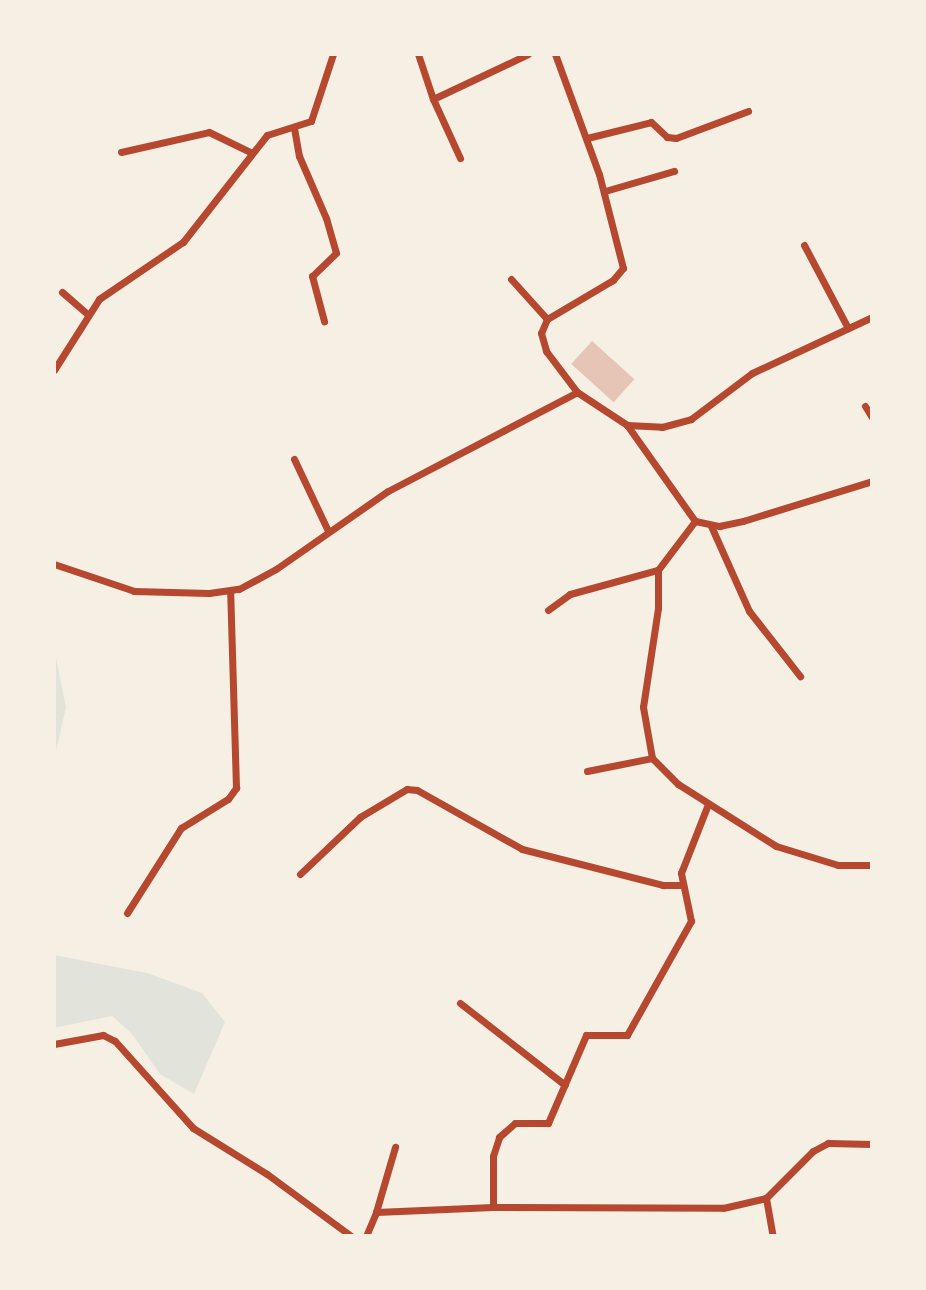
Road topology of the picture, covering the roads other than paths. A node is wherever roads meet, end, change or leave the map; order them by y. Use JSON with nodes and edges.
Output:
{"nodes":[{"id":1,"x":333,"y":54,"type":"edge"},
{"id":2,"x":418,"y":54,"type":"edge"},
{"id":3,"x":528,"y":54,"type":"edge"},
{"id":4,"x":555,"y":54,"type":"edge"},
{"id":5,"x":433,"y":99,"type":"junction"},
{"id":6,"x":748,"y":111,"type":"dead end"},
{"id":7,"x":294,"y":128,"type":"junction"},
{"id":8,"x":587,"y":138,"type":"junction"},
{"id":9,"x":121,"y":152,"type":"dead end"},
{"id":10,"x":250,"y":152,"type":"junction"},
{"id":11,"x":460,"y":158,"type":"dead end"},
{"id":12,"x":674,"y":171,"type":"dead end"},
{"id":13,"x":605,"y":191,"type":"junction"},
{"id":14,"x":803,"y":245,"type":"dead end"},
{"id":15,"x":511,"y":279,"type":"dead end"},
{"id":16,"x":62,"y":292,"type":"dead end"},
{"id":17,"x":87,"y":314,"type":"junction"},
{"id":18,"x":872,"y":317,"type":"edge"},
{"id":19,"x":547,"y":319,"type":"junction"},
{"id":20,"x":324,"y":321,"type":"dead end"},
{"id":21,"x":848,"y":328,"type":"junction"},
{"id":22,"x":54,"y":370,"type":"edge"},
{"id":23,"x":577,"y":392,"type":"junction"},
{"id":24,"x":865,"y":406,"type":"dead end"},
{"id":25,"x":872,"y":417,"type":"edge"},
{"id":26,"x":627,"y":425,"type":"junction"},
{"id":27,"x":294,"y":458,"type":"dead end"},
{"id":28,"x":872,"y":481,"type":"edge"},
{"id":29,"x":695,"y":522,"type":"junction"},
{"id":30,"x":711,"y":526,"type":"junction"},
{"id":31,"x":328,"y":531,"type":"junction"},
{"id":32,"x":54,"y":564,"type":"edge"},
{"id":33,"x":658,"y":570,"type":"junction"},
{"id":34,"x":230,"y":591,"type":"junction"},
{"id":35,"x":548,"y":610,"type":"dead end"},
{"id":36,"x":800,"y":676,"type":"dead end"},
{"id":37,"x":652,"y":758,"type":"junction"},
{"id":38,"x":587,"y":771,"type":"dead end"},
{"id":39,"x":708,"y":804,"type":"junction"},
{"id":40,"x":872,"y":865,"type":"edge"},
{"id":41,"x":300,"y":874,"type":"dead end"},
{"id":42,"x":681,"y":885,"type":"junction"},
{"id":43,"x":127,"y":913,"type":"dead end"},
{"id":44,"x":460,"y":1003,"type":"dead end"},
{"id":45,"x":54,"y":1044,"type":"edge"},
{"id":46,"x":565,"y":1085,"type":"junction"},
{"id":47,"x":872,"y":1143,"type":"edge"},
{"id":48,"x":395,"y":1147,"type":"dead end"},
{"id":49,"x":766,"y":1198,"type":"junction"},
{"id":50,"x":493,"y":1207,"type":"junction"},
{"id":51,"x":376,"y":1212,"type":"junction"},
{"id":52,"x":351,"y":1236,"type":"edge"},
{"id":53,"x":366,"y":1236,"type":"edge"},
{"id":54,"x":773,"y":1236,"type":"edge"}],
"edges":[{"from":1,"to":7,"type":"street"},
{"from":2,"to":5,"type":"street"},
{"from":3,"to":5,"type":"street"},
{"from":4,"to":8,"type":"street"},
{"from":5,"to":11,"type":"street"},
{"from":6,"to":8,"type":"street"},
{"from":7,"to":10,"type":"street"},
{"from":7,"to":20,"type":"street"},
{"from":8,"to":13,"type":"street"},
{"from":9,"to":10,"type":"street"},
{"from":10,"to":17,"type":"street"},
{"from":12,"to":13,"type":"street"},
{"from":13,"to":19,"type":"street"},
{"from":14,"to":21,"type":"street"},
{"from":15,"to":19,"type":"street"},
{"from":16,"to":17,"type":"street"},
{"from":17,"to":22,"type":"street"},
{"from":18,"to":21,"type":"street"},
{"from":19,"to":23,"type":"street"},
{"from":21,"to":26,"type":"street"},
{"from":23,"to":26,"type":"street"},
{"from":23,"to":31,"type":"street"},
{"from":24,"to":25,"type":"street"},
{"from":26,"to":29,"type":"street"},
{"from":27,"to":31,"type":"street"},
{"from":28,"to":30,"type":"street"},
{"from":29,"to":30,"type":"street"},
{"from":29,"to":33,"type":"street"},
{"from":30,"to":36,"type":"street"},
{"from":31,"to":34,"type":"street"},
{"from":32,"to":34,"type":"street"},
{"from":33,"to":35,"type":"street"},
{"from":33,"to":37,"type":"street"},
{"from":34,"to":43,"type":"street"},
{"from":37,"to":38,"type":"street"},
{"from":37,"to":39,"type":"street"},
{"from":39,"to":40,"type":"street"},
{"from":39,"to":42,"type":"street"},
{"from":41,"to":42,"type":"street"},
{"from":42,"to":46,"type":"street"},
{"from":44,"to":46,"type":"street"},
{"from":45,"to":52,"type":"street"},
{"from":46,"to":50,"type":"street"},
{"from":47,"to":49,"type":"street"},
{"from":48,"to":51,"type":"street"},
{"from":49,"to":50,"type":"street"},
{"from":49,"to":54,"type":"street"},
{"from":50,"to":51,"type":"street"},
{"from":51,"to":53,"type":"street"}]}
